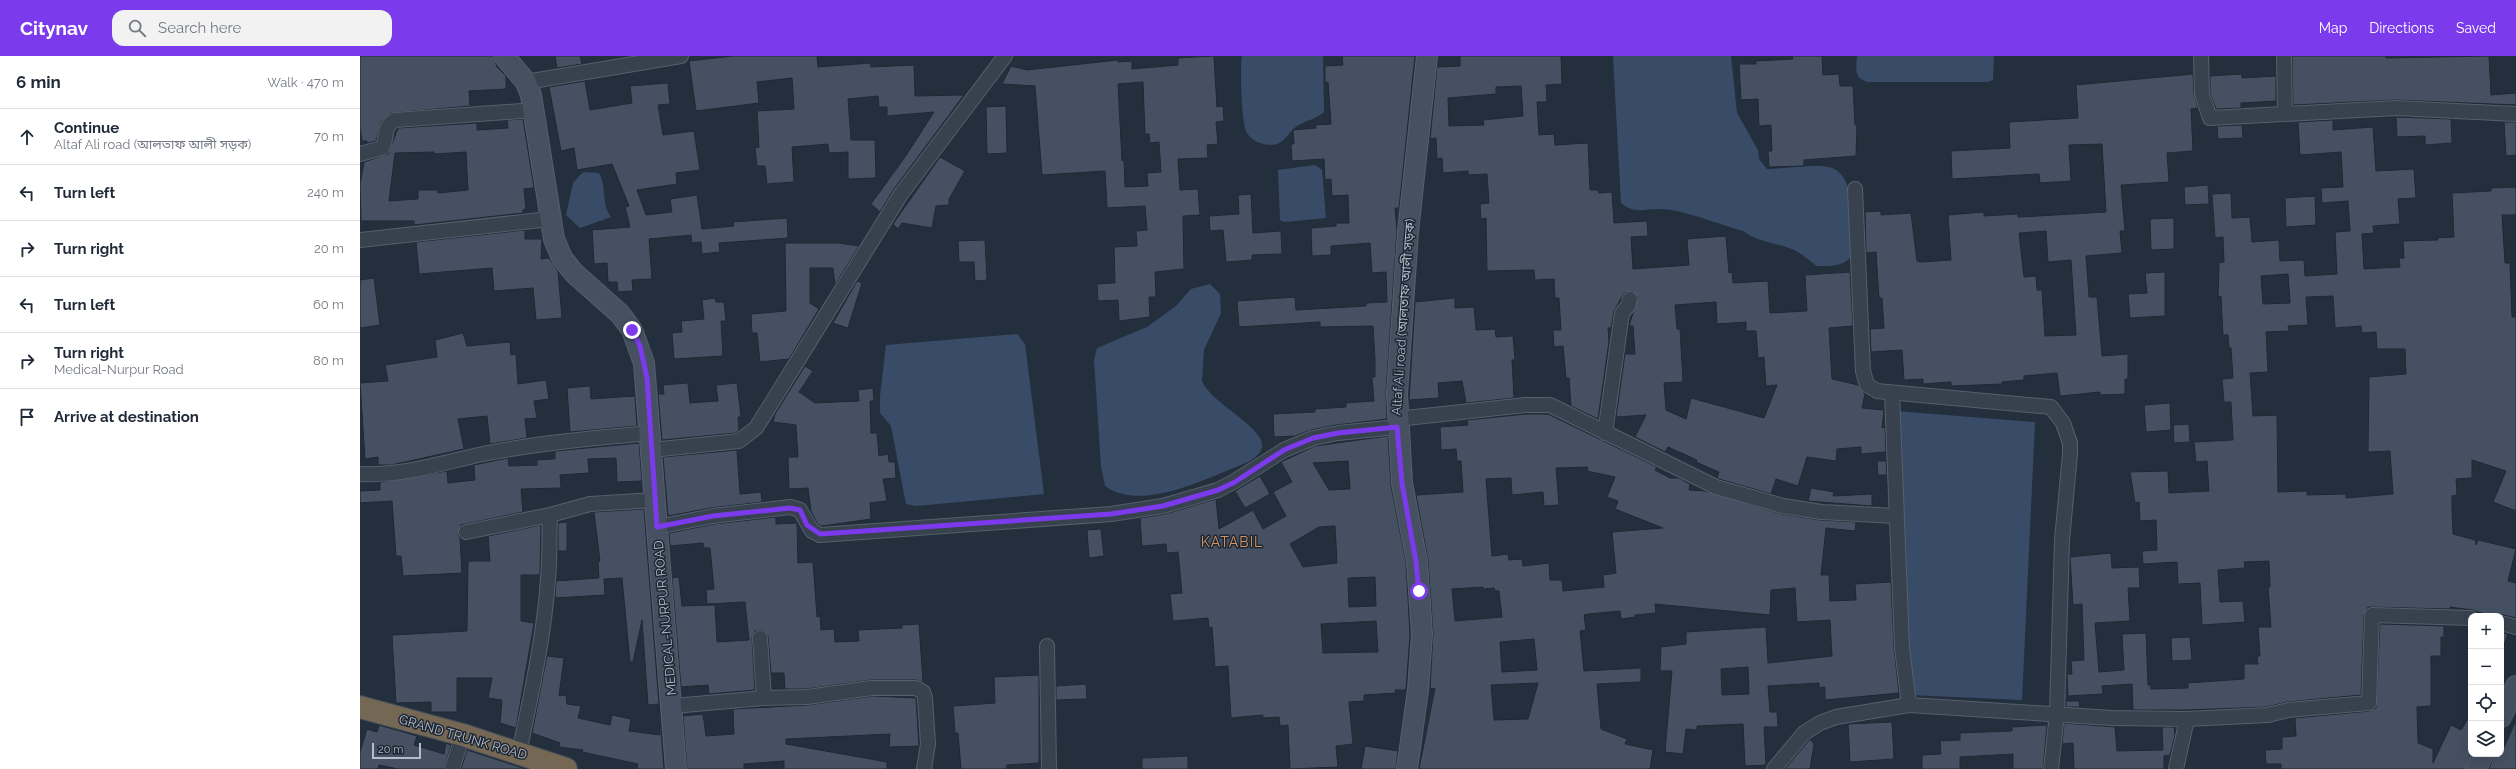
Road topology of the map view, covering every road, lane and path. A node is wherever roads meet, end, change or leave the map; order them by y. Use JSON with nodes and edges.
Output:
{"nodes":[{"id":1,"x":504,"y":56,"type":"edge"},
{"id":2,"x":681,"y":56,"type":"edge"},
{"id":3,"x":1005,"y":56,"type":"edge"},
{"id":4,"x":1427,"y":56,"type":"edge"},
{"id":5,"x":2201,"y":56,"type":"edge"},
{"id":6,"x":2284,"y":56,"type":"edge"},
{"id":7,"x":526,"y":82,"type":"junction"},
{"id":8,"x":535,"y":110,"type":"junction"},
{"id":9,"x":2285,"y":113,"type":"junction"},
{"id":10,"x":2516,"y":114,"type":"edge"},
{"id":11,"x":360,"y":154,"type":"edge"},
{"id":12,"x":1854,"y":189,"type":"dead end"},
{"id":13,"x":550,"y":220,"type":"junction"},
{"id":14,"x":360,"y":240,"type":"edge"},
{"id":15,"x":1630,"y":299,"type":"dead end"},
{"id":16,"x":1892,"y":393,"type":"junction"},
{"id":17,"x":1397,"y":423,"type":"junction"},
{"id":18,"x":1605,"y":433,"type":"junction"},
{"id":19,"x":650,"y":441,"type":"junction"},
{"id":20,"x":360,"y":474,"type":"edge"},
{"id":21,"x":655,"y":500,"type":"junction"},
{"id":22,"x":550,"y":515,"type":"junction"},
{"id":23,"x":1896,"y":516,"type":"junction"},
{"id":24,"x":657,"y":527,"type":"junction"},
{"id":25,"x":466,"y":532,"type":"dead end"},
{"id":26,"x":2468,"y":618,"type":"edge"},
{"id":27,"x":2504,"y":624,"type":"edge"},
{"id":28,"x":2516,"y":627,"type":"edge"},
{"id":29,"x":760,"y":638,"type":"dead end"},
{"id":30,"x":1047,"y":646,"type":"dead end"},
{"id":31,"x":2516,"y":686,"type":"edge"},
{"id":32,"x":764,"y":698,"type":"junction"},
{"id":33,"x":1909,"y":705,"type":"junction"},
{"id":34,"x":673,"y":706,"type":"junction"},
{"id":35,"x":360,"y":707,"type":"edge"},
{"id":36,"x":2504,"y":711,"type":"edge"},
{"id":37,"x":2057,"y":713,"type":"junction"},
{"id":38,"x":2187,"y":719,"type":"junction"},
{"id":39,"x":463,"y":735,"type":"junction"},
{"id":40,"x":519,"y":753,"type":"junction"},
{"id":41,"x":2482,"y":757,"type":"edge"},
{"id":42,"x":452,"y":769,"type":"edge"},
{"id":43,"x":566,"y":769,"type":"edge"},
{"id":44,"x":676,"y":769,"type":"edge"},
{"id":45,"x":924,"y":769,"type":"edge"},
{"id":46,"x":1049,"y":769,"type":"edge"},
{"id":47,"x":1407,"y":769,"type":"edge"},
{"id":48,"x":1774,"y":769,"type":"edge"},
{"id":49,"x":2051,"y":769,"type":"edge"},
{"id":50,"x":2176,"y":769,"type":"edge"},
{"id":51,"x":2476,"y":769,"type":"edge"}],
"edges":[{"from":1,"to":7,"type":"street","name":"MEDICAL-NURPUR ROAD"},
{"from":2,"to":7,"type":"street"},
{"from":3,"to":19,"type":"street"},
{"from":4,"to":17,"type":"street","name":"Altaf Ali road (আলতাফ আলী সড়ক)"},
{"from":5,"to":9,"type":"street"},
{"from":6,"to":9,"type":"street"},
{"from":7,"to":8,"type":"street","name":"MEDICAL-NURPUR ROAD"},
{"from":8,"to":11,"type":"street"},
{"from":8,"to":13,"type":"street","name":"MEDICAL-NURPUR ROAD"},
{"from":9,"to":10,"type":"street"},
{"from":12,"to":16,"type":"street"},
{"from":13,"to":14,"type":"street"},
{"from":13,"to":19,"type":"street","name":"MEDICAL-NURPUR ROAD"},
{"from":15,"to":18,"type":"street"},
{"from":16,"to":23,"type":"street"},
{"from":16,"to":37,"type":"street"},
{"from":17,"to":18,"type":"street"},
{"from":17,"to":24,"type":"street"},
{"from":17,"to":47,"type":"street","name":"Altaf Ali road (আলতাফ আলী সড়ক)"},
{"from":18,"to":23,"type":"street"},
{"from":19,"to":20,"type":"street"},
{"from":19,"to":21,"type":"street","name":"MEDICAL-NURPUR ROAD"},
{"from":21,"to":22,"type":"street"},
{"from":21,"to":24,"type":"street","name":"MEDICAL-NURPUR ROAD"},
{"from":22,"to":25,"type":"street"},
{"from":22,"to":40,"type":"street"},
{"from":23,"to":33,"type":"street"},
{"from":24,"to":34,"type":"street","name":"MEDICAL-NURPUR ROAD"},
{"from":26,"to":38,"type":"street"},
{"from":27,"to":28,"type":"street"},
{"from":29,"to":32,"type":"street"},
{"from":30,"to":46,"type":"street"},
{"from":31,"to":36,"type":"street"},
{"from":32,"to":34,"type":"street"},
{"from":32,"to":45,"type":"street"},
{"from":33,"to":37,"type":"street"},
{"from":33,"to":48,"type":"street"},
{"from":34,"to":44,"type":"street","name":"MEDICAL-NURPUR ROAD"},
{"from":35,"to":39,"type":"highway","name":"GRAND TRUNK ROAD"},
{"from":37,"to":38,"type":"street"},
{"from":37,"to":49,"type":"street"},
{"from":38,"to":50,"type":"street"},
{"from":39,"to":40,"type":"highway","name":"GRAND TRUNK ROAD"},
{"from":39,"to":42,"type":"street"},
{"from":40,"to":43,"type":"highway","name":"GRAND TRUNK ROAD"},
{"from":41,"to":51,"type":"street"}]}
